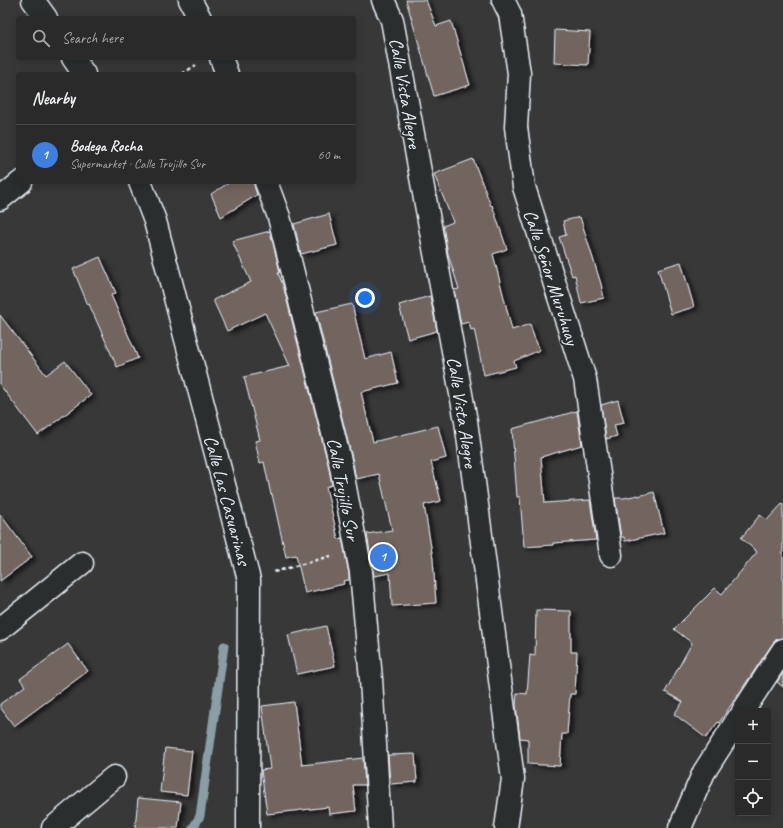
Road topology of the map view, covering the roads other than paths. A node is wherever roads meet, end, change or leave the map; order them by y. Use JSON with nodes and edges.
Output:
{"nodes":[{"id":1,"x":33,"y":0,"type":"edge"},
{"id":2,"x":190,"y":0,"type":"edge"},
{"id":3,"x":383,"y":0,"type":"edge"},
{"id":4,"x":503,"y":0,"type":"edge"},
{"id":5,"x":45,"y":16,"type":"edge"},
{"id":6,"x":199,"y":16,"type":"edge"},
{"id":7,"x":74,"y":60,"type":"edge"},
{"id":8,"x":222,"y":60,"type":"edge"},
{"id":9,"x":83,"y":72,"type":"edge"},
{"id":10,"x":226,"y":72,"type":"edge"},
{"id":11,"x":19,"y":184,"type":"edge"},
{"id":12,"x":141,"y":184,"type":"edge"},
{"id":13,"x":267,"y":184,"type":"edge"},
{"id":14,"x":0,"y":199,"type":"edge"},
{"id":15,"x":611,"y":555,"type":"dead end"},
{"id":16,"x":82,"y":563,"type":"dead end"},
{"id":17,"x":0,"y":629,"type":"edge"},
{"id":18,"x":783,"y":650,"type":"edge"},
{"id":19,"x":745,"y":708,"type":"edge"},
{"id":20,"x":735,"y":724,"type":"edge"},
{"id":21,"x":114,"y":777,"type":"dead end"},
{"id":22,"x":53,"y":828,"type":"edge"},
{"id":23,"x":248,"y":828,"type":"edge"},
{"id":24,"x":380,"y":828,"type":"edge"},
{"id":25,"x":506,"y":828,"type":"edge"},
{"id":26,"x":680,"y":828,"type":"edge"}],
"edges":[{"from":1,"to":5,"type":"street"},
{"from":2,"to":6,"type":"street"},
{"from":3,"to":25,"type":"street","name":"Calle Vista Alegre"},
{"from":4,"to":15,"type":"street","name":"Calle Señor Muruhuay"},
{"from":7,"to":9,"type":"street"},
{"from":8,"to":10,"type":"street"},
{"from":11,"to":14,"type":"street"},
{"from":12,"to":23,"type":"street","name":"Calle Las Casuarinas"},
{"from":13,"to":24,"type":"street","name":"Calle Trujillo Sur"},
{"from":16,"to":17,"type":"street"},
{"from":18,"to":19,"type":"street"},
{"from":20,"to":26,"type":"street"},
{"from":21,"to":22,"type":"street"}]}
